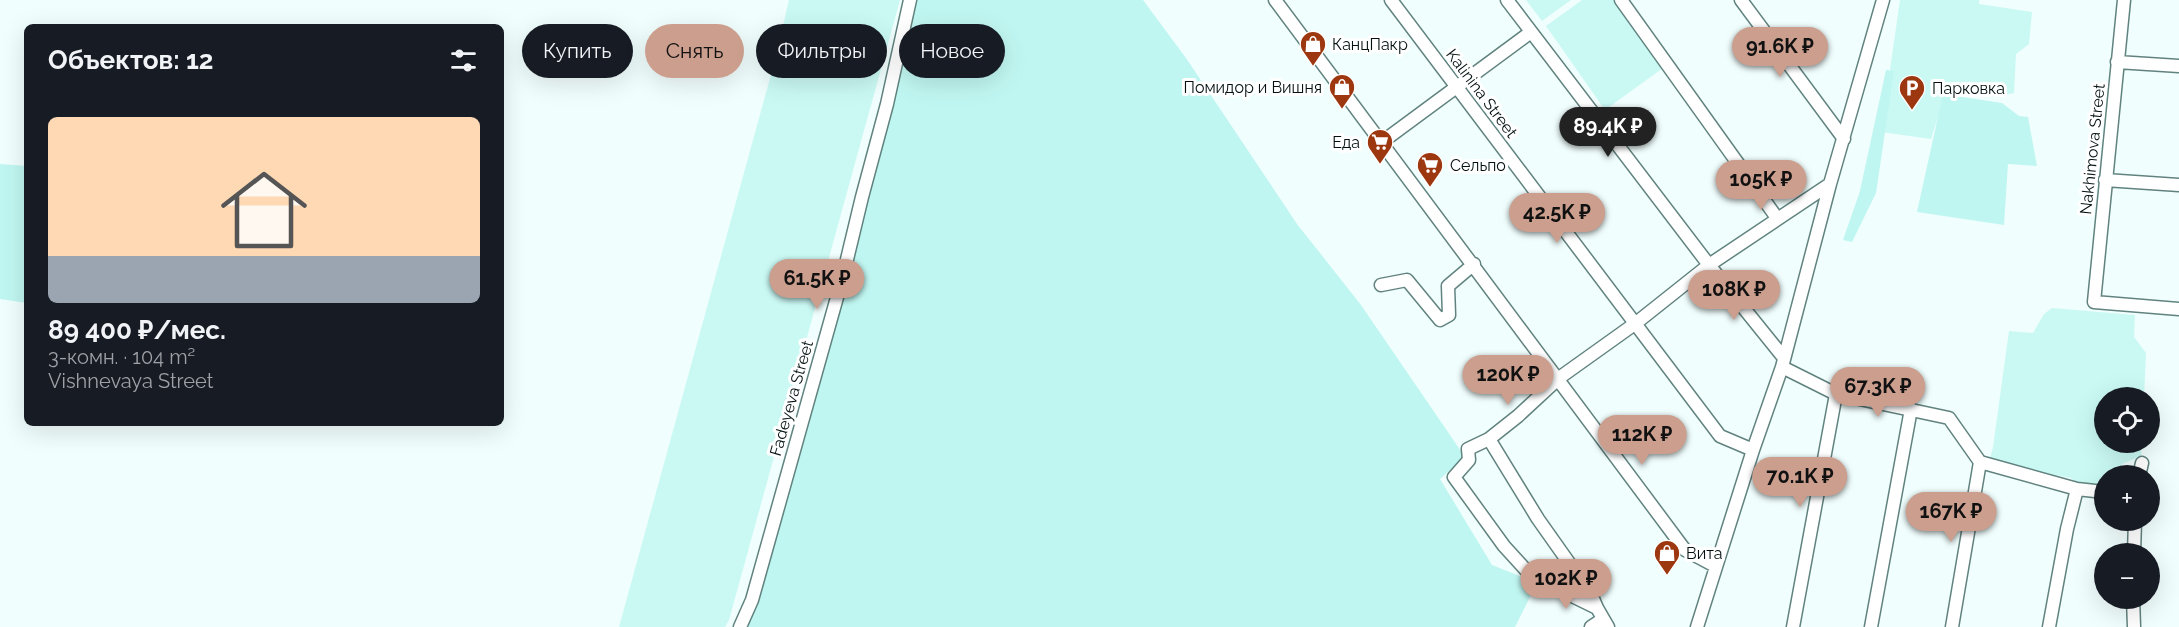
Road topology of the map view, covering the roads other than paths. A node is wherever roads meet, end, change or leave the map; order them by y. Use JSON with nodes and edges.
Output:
{"nodes":[{"id":1,"x":910,"y":0,"type":"edge"},
{"id":2,"x":1275,"y":0,"type":"edge"},
{"id":3,"x":1391,"y":0,"type":"edge"},
{"id":4,"x":1507,"y":0,"type":"edge"},
{"id":5,"x":1621,"y":0,"type":"edge"},
{"id":6,"x":1741,"y":0,"type":"edge"},
{"id":7,"x":1883,"y":0,"type":"edge"},
{"id":8,"x":2124,"y":0,"type":"edge"},
{"id":9,"x":1531,"y":32,"type":"junction"},
{"id":10,"x":2116,"y":62,"type":"junction"},
{"id":11,"x":2179,"y":66,"type":"edge"},
{"id":12,"x":1457,"y":88,"type":"junction"},
{"id":13,"x":1844,"y":139,"type":"junction"},
{"id":14,"x":1382,"y":142,"type":"junction"},
{"id":15,"x":2105,"y":180,"type":"junction"},
{"id":16,"x":1830,"y":184,"type":"junction"},
{"id":17,"x":2179,"y":185,"type":"edge"},
{"id":18,"x":1777,"y":218,"type":"junction"},
{"id":19,"x":1474,"y":264,"type":"junction"},
{"id":20,"x":1709,"y":265,"type":"junction"},
{"id":21,"x":1381,"y":285,"type":"dead end"},
{"id":22,"x":2179,"y":309,"type":"edge"},
{"id":23,"x":1636,"y":323,"type":"junction"},
{"id":24,"x":1783,"y":362,"type":"junction"},
{"id":25,"x":1559,"y":378,"type":"junction"},
{"id":26,"x":1836,"y":394,"type":"junction"},
{"id":27,"x":1911,"y":409,"type":"junction"},
{"id":28,"x":1489,"y":439,"type":"junction"},
{"id":29,"x":1753,"y":450,"type":"junction"},
{"id":30,"x":1980,"y":462,"type":"junction"},
{"id":31,"x":2076,"y":489,"type":"junction"},
{"id":32,"x":2094,"y":491,"type":"edge"},
{"id":33,"x":1715,"y":566,"type":"junction"},
{"id":34,"x":2133,"y":609,"type":"edge"},
{"id":35,"x":1603,"y":618,"type":"edge"},
{"id":36,"x":740,"y":627,"type":"edge"},
{"id":37,"x":1591,"y":627,"type":"edge"},
{"id":38,"x":1697,"y":627,"type":"edge"},
{"id":39,"x":1793,"y":627,"type":"edge"},
{"id":40,"x":1871,"y":627,"type":"edge"},
{"id":41,"x":1952,"y":627,"type":"edge"},
{"id":42,"x":2049,"y":627,"type":"edge"},
{"id":43,"x":2134,"y":627,"type":"edge"}],
"edges":[{"from":1,"to":36,"type":"street","name":"Fadeyeva Street"},
{"from":2,"to":14,"type":"street"},
{"from":3,"to":12,"type":"street","name":"Kalinina Street"},
{"from":4,"to":9,"type":"street"},
{"from":5,"to":18,"type":"street"},
{"from":6,"to":13,"type":"street"},
{"from":7,"to":13,"type":"street"},
{"from":8,"to":10,"type":"street","name":"Nakhimova Street"},
{"from":9,"to":12,"type":"street"},
{"from":9,"to":20,"type":"street"},
{"from":10,"to":11,"type":"street"},
{"from":10,"to":15,"type":"street","name":"Nakhimova Street"},
{"from":12,"to":14,"type":"street"},
{"from":12,"to":23,"type":"street","name":"Kalinina Street"},
{"from":13,"to":16,"type":"street"},
{"from":14,"to":19,"type":"street"},
{"from":15,"to":17,"type":"street"},
{"from":15,"to":22,"type":"street","name":"Nakhimova Street"},
{"from":16,"to":18,"type":"street"},
{"from":16,"to":24,"type":"street"},
{"from":18,"to":20,"type":"street"},
{"from":19,"to":21,"type":"street"},
{"from":19,"to":25,"type":"street"},
{"from":20,"to":23,"type":"street"},
{"from":20,"to":24,"type":"street"},
{"from":23,"to":25,"type":"street"},
{"from":23,"to":29,"type":"street","name":"Kalinina Street"},
{"from":24,"to":26,"type":"street"},
{"from":24,"to":29,"type":"street"},
{"from":25,"to":28,"type":"street"},
{"from":25,"to":33,"type":"street"},
{"from":26,"to":27,"type":"street"},
{"from":26,"to":39,"type":"street"},
{"from":27,"to":30,"type":"street"},
{"from":27,"to":40,"type":"street"},
{"from":28,"to":35,"type":"street"},
{"from":28,"to":35,"type":"street"},
{"from":29,"to":33,"type":"street"},
{"from":30,"to":31,"type":"street"},
{"from":30,"to":41,"type":"street"},
{"from":31,"to":32,"type":"street"},
{"from":31,"to":42,"type":"street"},
{"from":33,"to":38,"type":"street"},
{"from":34,"to":43,"type":"street"},
{"from":35,"to":37,"type":"street"}]}
